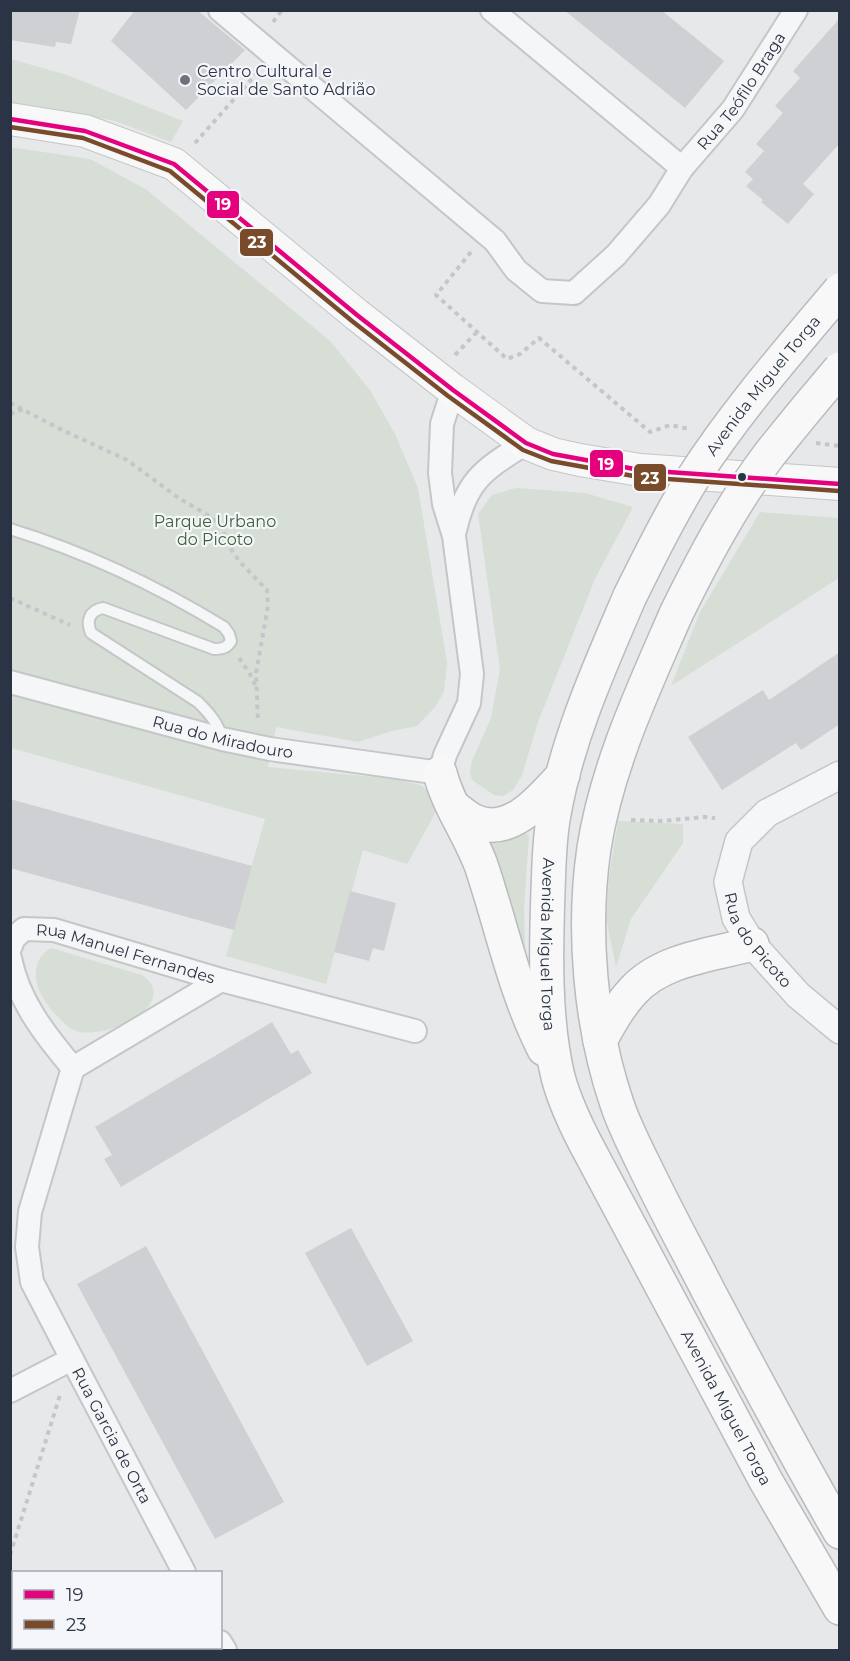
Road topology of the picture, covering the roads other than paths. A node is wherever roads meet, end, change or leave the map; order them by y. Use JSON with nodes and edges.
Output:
{"nodes":[{"id":1,"x":220,"y":10,"type":"edge"},
{"id":2,"x":492,"y":10,"type":"edge"},
{"id":3,"x":796,"y":10,"type":"edge"},
{"id":4,"x":10,"y":118,"type":"edge"},
{"id":5,"x":682,"y":168,"type":"junction"},
{"id":6,"x":840,"y":290,"type":"edge"},
{"id":7,"x":840,"y":369,"type":"edge"},
{"id":8,"x":451,"y":376,"type":"junction"},
{"id":9,"x":526,"y":443,"type":"junction"},
{"id":10,"x":840,"y":484,"type":"edge"},
{"id":11,"x":10,"y":529,"type":"edge"},
{"id":12,"x":454,"y":536,"type":"junction"},
{"id":13,"x":10,"y":682,"type":"edge"},
{"id":14,"x":222,"y":739,"type":"junction"},
{"id":15,"x":440,"y":773,"type":"junction"},
{"id":16,"x":563,"y":775,"type":"junction"},
{"id":17,"x":840,"y":775,"type":"edge"},
{"id":18,"x":455,"y":808,"type":"junction"},
{"id":19,"x":752,"y":944,"type":"junction"},
{"id":20,"x":10,"y":948,"type":"edge"},
{"id":21,"x":10,"y":958,"type":"edge"},
{"id":22,"x":221,"y":980,"type":"junction"},
{"id":23,"x":840,"y":1030,"type":"edge"},
{"id":24,"x":416,"y":1031,"type":"dead end"},
{"id":25,"x":600,"y":1041,"type":"junction"},
{"id":26,"x":73,"y":1068,"type":"junction"},
{"id":27,"x":558,"y":1077,"type":"junction"},
{"id":28,"x":72,"y":1359,"type":"junction"},
{"id":29,"x":10,"y":1391,"type":"edge"},
{"id":30,"x":840,"y":1532,"type":"edge"},
{"id":31,"x":183,"y":1571,"type":"edge"},
{"id":32,"x":840,"y":1608,"type":"edge"}],
"edges":[{"from":1,"to":5,"type":"street","name":"Rua Teófilo Braga"},
{"from":2,"to":5,"type":"street"},
{"from":3,"to":5,"type":"street","name":"Rua Teófilo Braga"},
{"from":4,"to":8,"type":"main road"},
{"from":6,"to":16,"type":"highway","name":"Avenida Miguel Torga","bridge":true},
{"from":7,"to":25,"type":"highway","bridge":true},
{"from":8,"to":9,"type":"main road"},
{"from":8,"to":12,"type":"street"},
{"from":9,"to":10,"type":"main road"},
{"from":9,"to":12,"type":"street"},
{"from":11,"to":14,"type":"lane"},
{"from":12,"to":15,"type":"street"},
{"from":13,"to":14,"type":"street","name":"Rua do Miradouro"},
{"from":14,"to":15,"type":"street","name":"Rua do Miradouro"},
{"from":15,"to":18,"type":"highway"},
{"from":16,"to":18,"type":"highway"},
{"from":16,"to":27,"type":"highway","name":"Avenida Miguel Torga"},
{"from":17,"to":19,"type":"street","name":"Rua do Picoto"},
{"from":18,"to":27,"type":"highway"},
{"from":19,"to":23,"type":"street","name":"Rua do Picoto"},
{"from":19,"to":25,"type":"highway"},
{"from":20,"to":22,"type":"street","name":"Rua Manuel Fernandes"},
{"from":21,"to":26,"type":"street"},
{"from":22,"to":24,"type":"street"},
{"from":22,"to":26,"type":"street","name":"Rua Manuel Fernandes"},
{"from":25,"to":30,"type":"highway"},
{"from":26,"to":28,"type":"street"},
{"from":27,"to":32,"type":"highway","name":"Avenida Miguel Torga"},
{"from":28,"to":29,"type":"street","name":"Rua Garcia de Orta"},
{"from":28,"to":31,"type":"street","name":"Rua Garcia de Orta"}]}
